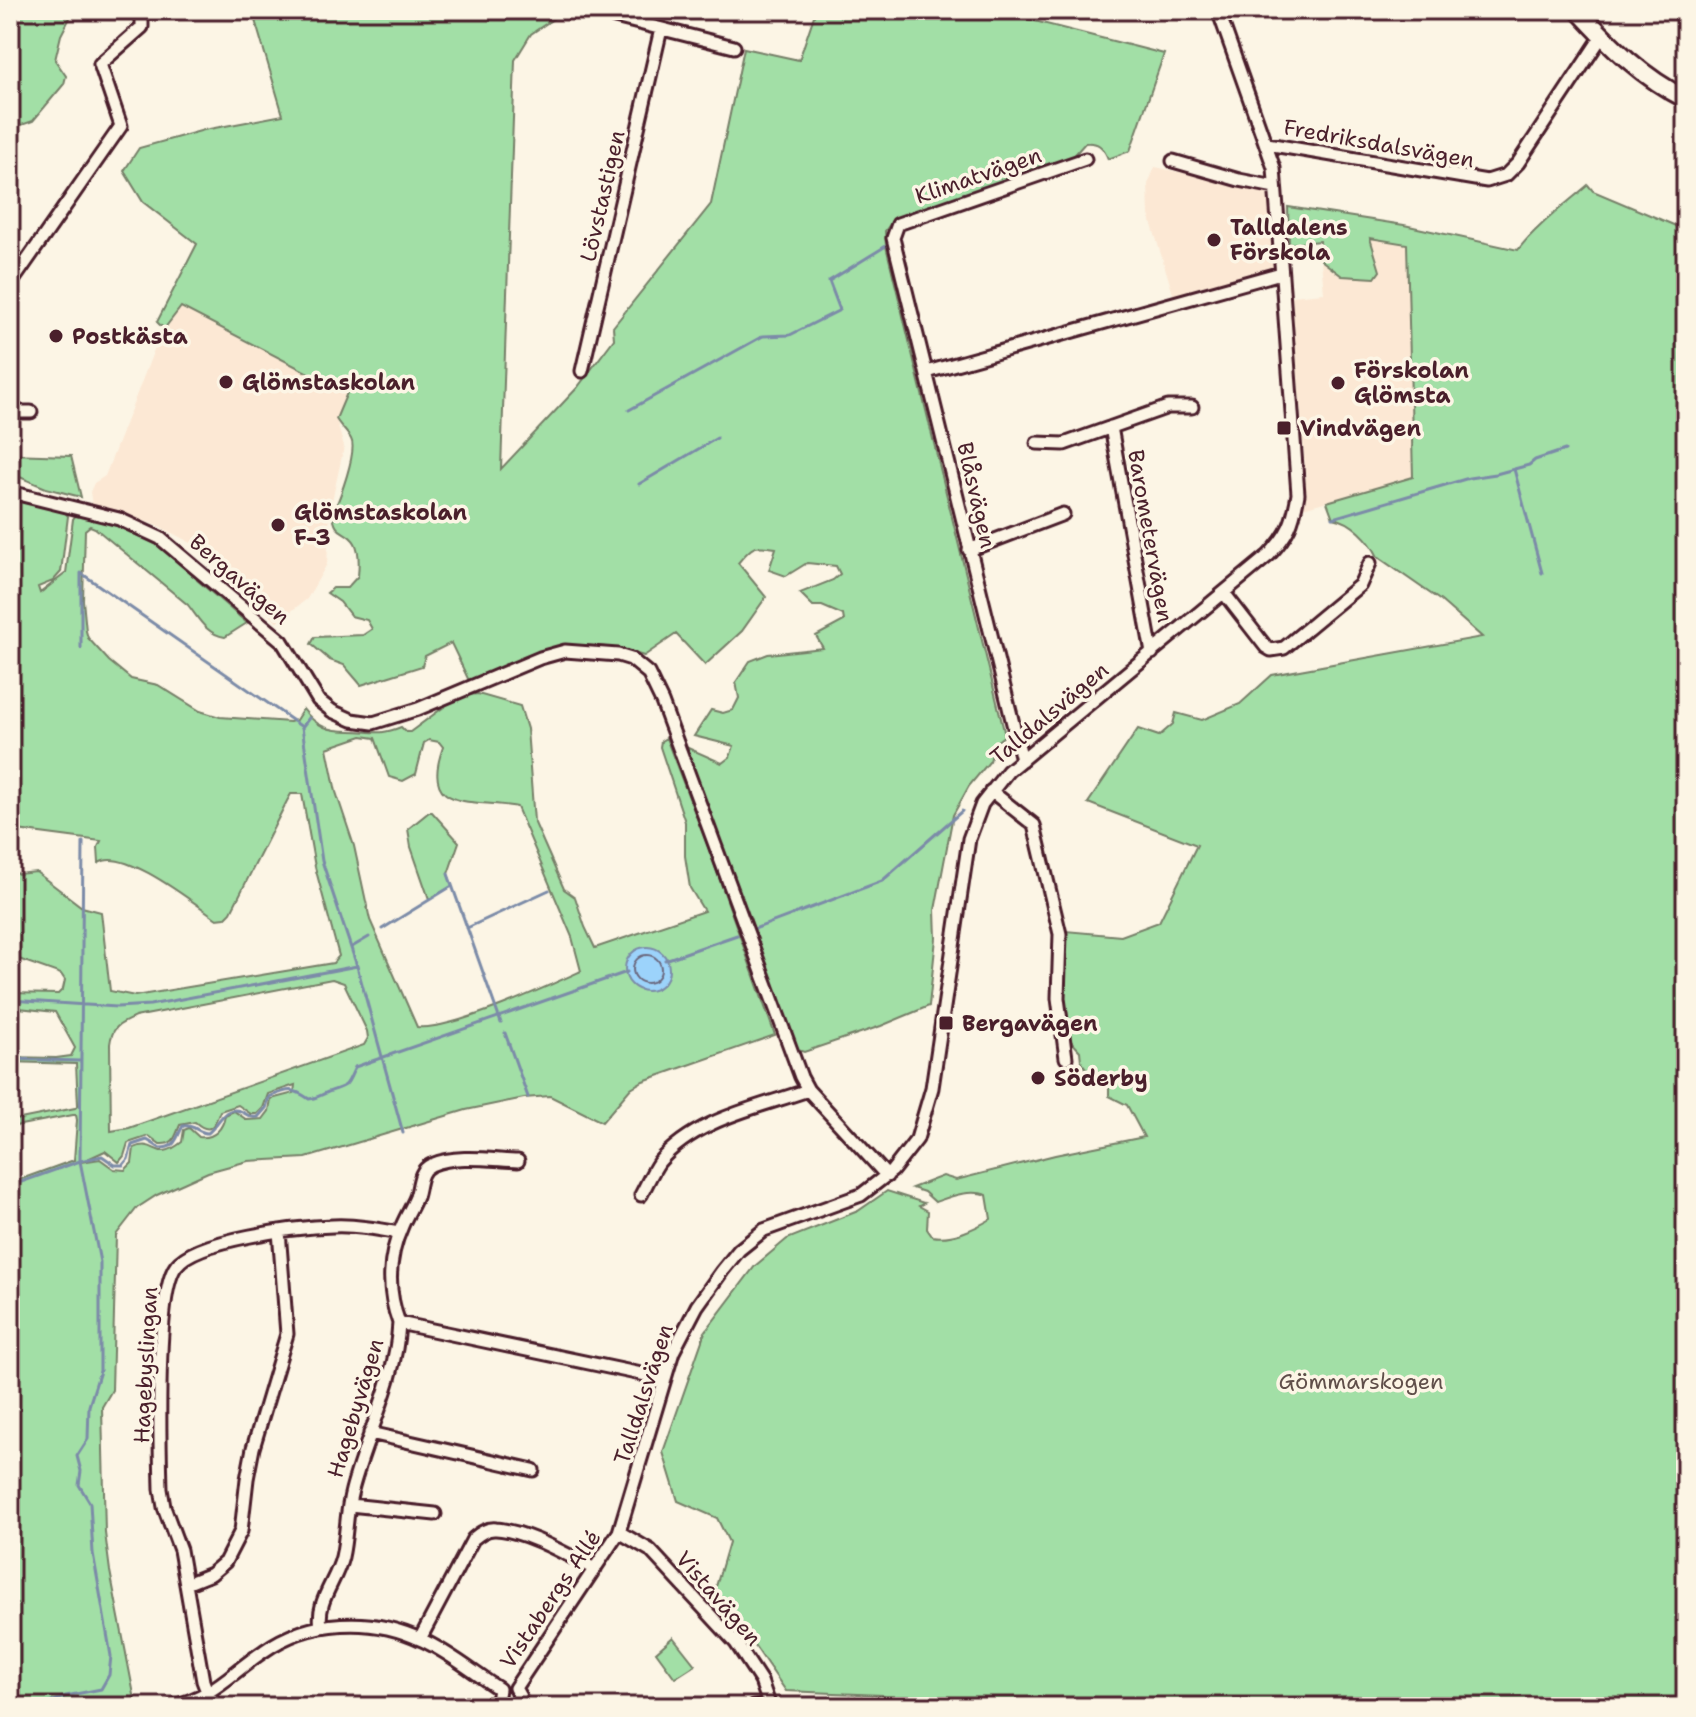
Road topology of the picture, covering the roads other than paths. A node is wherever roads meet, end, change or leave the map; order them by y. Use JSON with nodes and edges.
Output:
{"nodes":[{"id":1,"x":138,"y":10,"type":"edge"},
{"id":2,"x":600,"y":10,"type":"edge"},
{"id":3,"x":1218,"y":10,"type":"edge"},
{"id":4,"x":1578,"y":10,"type":"edge"},
{"id":5,"x":661,"y":29,"type":"junction"},
{"id":6,"x":1602,"y":36,"type":"junction"},
{"id":7,"x":734,"y":47,"type":"dead end"},
{"id":8,"x":1686,"y":99,"type":"edge"},
{"id":9,"x":1267,"y":144,"type":"junction"},
{"id":10,"x":1085,"y":159,"type":"dead end"},
{"id":11,"x":1173,"y":161,"type":"dead end"},
{"id":12,"x":1275,"y":187,"type":"junction"},
{"id":13,"x":893,"y":238,"type":"joint"},
{"id":14,"x":1281,"y":273,"type":"junction"},
{"id":15,"x":10,"y":285,"type":"edge"},
{"id":16,"x":582,"y":371,"type":"dead end"},
{"id":17,"x":927,"y":372,"type":"junction"},
{"id":18,"x":1192,"y":407,"type":"dead end"},
{"id":19,"x":10,"y":412,"type":"edge"},
{"id":20,"x":31,"y":412,"type":"dead end"},
{"id":21,"x":1111,"y":427,"type":"junction"},
{"id":22,"x":1037,"y":443,"type":"dead end"},
{"id":23,"x":10,"y":492,"type":"edge"},
{"id":24,"x":1063,"y":514,"type":"dead end"},
{"id":25,"x":969,"y":550,"type":"junction"},
{"id":26,"x":1370,"y":563,"type":"dead end"},
{"id":27,"x":1224,"y":593,"type":"junction"},
{"id":28,"x":1152,"y":653,"type":"junction"},
{"id":29,"x":1022,"y":760,"type":"junction"},
{"id":30,"x":991,"y":791,"type":"junction"},
{"id":31,"x":1066,"y":1058,"type":"dead end"},
{"id":32,"x":808,"y":1090,"type":"junction"},
{"id":33,"x":518,"y":1161,"type":"dead end"},
{"id":34,"x":887,"y":1176,"type":"junction"},
{"id":35,"x":641,"y":1195,"type":"dead end"},
{"id":36,"x":279,"y":1231,"type":"junction"},
{"id":37,"x":399,"y":1233,"type":"junction"},
{"id":38,"x":399,"y":1323,"type":"junction"},
{"id":39,"x":665,"y":1379,"type":"junction"},
{"id":40,"x":370,"y":1433,"type":"junction"},
{"id":41,"x":533,"y":1470,"type":"dead end"},
{"id":42,"x":350,"y":1505,"type":"junction"},
{"id":43,"x":435,"y":1514,"type":"dead end"},
{"id":44,"x":619,"y":1532,"type":"junction"},
{"id":45,"x":595,"y":1569,"type":"junction"},
{"id":46,"x":186,"y":1584,"type":"junction"},
{"id":47,"x":321,"y":1627,"type":"junction"},
{"id":48,"x":420,"y":1639,"type":"junction"},
{"id":49,"x":515,"y":1688,"type":"junction"},
{"id":50,"x":499,"y":1689,"type":"junction"},
{"id":51,"x":208,"y":1694,"type":"junction"},
{"id":52,"x":520,"y":1705,"type":"edge"},
{"id":53,"x":770,"y":1706,"type":"edge"},
{"id":54,"x":170,"y":1707,"type":"edge"},
{"id":55,"x":217,"y":1707,"type":"edge"},
{"id":56,"x":503,"y":1707,"type":"edge"},
{"id":57,"x":753,"y":1707,"type":"edge"}],
"edges":[{"from":1,"to":15,"type":"street"},
{"from":2,"to":5,"type":"street"},
{"from":3,"to":9,"type":"street","name":"Talldalsvägen"},
{"from":4,"to":6,"type":"street"},
{"from":5,"to":7,"type":"street"},
{"from":5,"to":16,"type":"street","name":"Lövstastigen"},
{"from":6,"to":8,"type":"street"},
{"from":6,"to":9,"type":"street","name":"Fredriksdalsvägen"},
{"from":9,"to":12,"type":"street","name":"Talldalsvägen"},
{"from":10,"to":13,"type":"street","name":"Klimatvägen"},
{"from":11,"to":12,"type":"street"},
{"from":12,"to":14,"type":"street","name":"Talldalsvägen"},
{"from":13,"to":17,"type":"street","name":"Blåsvägen"},
{"from":14,"to":17,"type":"street"},
{"from":14,"to":27,"type":"street","name":"Talldalsvägen"},
{"from":17,"to":25,"type":"street","name":"Blåsvägen"},
{"from":18,"to":21,"type":"street","name":"Barometervägen"},
{"from":19,"to":20,"type":"street"},
{"from":21,"to":22,"type":"street","name":"Barometervägen"},
{"from":21,"to":28,"type":"street","name":"Barometervägen"},
{"from":23,"to":32,"type":"street","name":"Bergavägen"},
{"from":24,"to":25,"type":"street"},
{"from":25,"to":29,"type":"street","name":"Blåsvägen"},
{"from":26,"to":27,"type":"street"},
{"from":27,"to":28,"type":"street","name":"Talldalsvägen"},
{"from":28,"to":29,"type":"street","name":"Talldalsvägen"},
{"from":29,"to":30,"type":"street","name":"Talldalsvägen"},
{"from":30,"to":31,"type":"street"},
{"from":30,"to":34,"type":"street","name":"Talldalsvägen"},
{"from":32,"to":34,"type":"street","name":"Bergavägen"},
{"from":32,"to":35,"type":"street"},
{"from":33,"to":37,"type":"street"},
{"from":34,"to":39,"type":"street","name":"Talldalsvägen"},
{"from":36,"to":37,"type":"street","name":"Hagebyslingan"},
{"from":36,"to":46,"type":"street"},
{"from":36,"to":46,"type":"street","name":"Hagebyslingan"},
{"from":37,"to":38,"type":"street"},
{"from":38,"to":39,"type":"street","name":"Hagebyvägen"},
{"from":38,"to":40,"type":"street","name":"Hagebyvägen"},
{"from":39,"to":44,"type":"street","name":"Talldalsvägen"},
{"from":40,"to":41,"type":"street"},
{"from":40,"to":42,"type":"street","name":"Hagebyvägen"},
{"from":42,"to":43,"type":"street"},
{"from":42,"to":47,"type":"street","name":"Hagebyvägen"},
{"from":44,"to":45,"type":"street","name":"Vistabergs Allé"},
{"from":44,"to":53,"type":"street","name":"Vistavägen"},
{"from":45,"to":48,"type":"street"},
{"from":45,"to":49,"type":"street","name":"Vistabergs Allé"},
{"from":46,"to":51,"type":"street","name":"Hagebyslingan"},
{"from":47,"to":48,"type":"street"},
{"from":47,"to":51,"type":"street"},
{"from":48,"to":50,"type":"street"},
{"from":49,"to":50,"type":"street"},
{"from":49,"to":52,"type":"street"},
{"from":50,"to":56,"type":"street"},
{"from":51,"to":54,"type":"street"},
{"from":51,"to":55,"type":"street"},
{"from":53,"to":57,"type":"street"}]}
